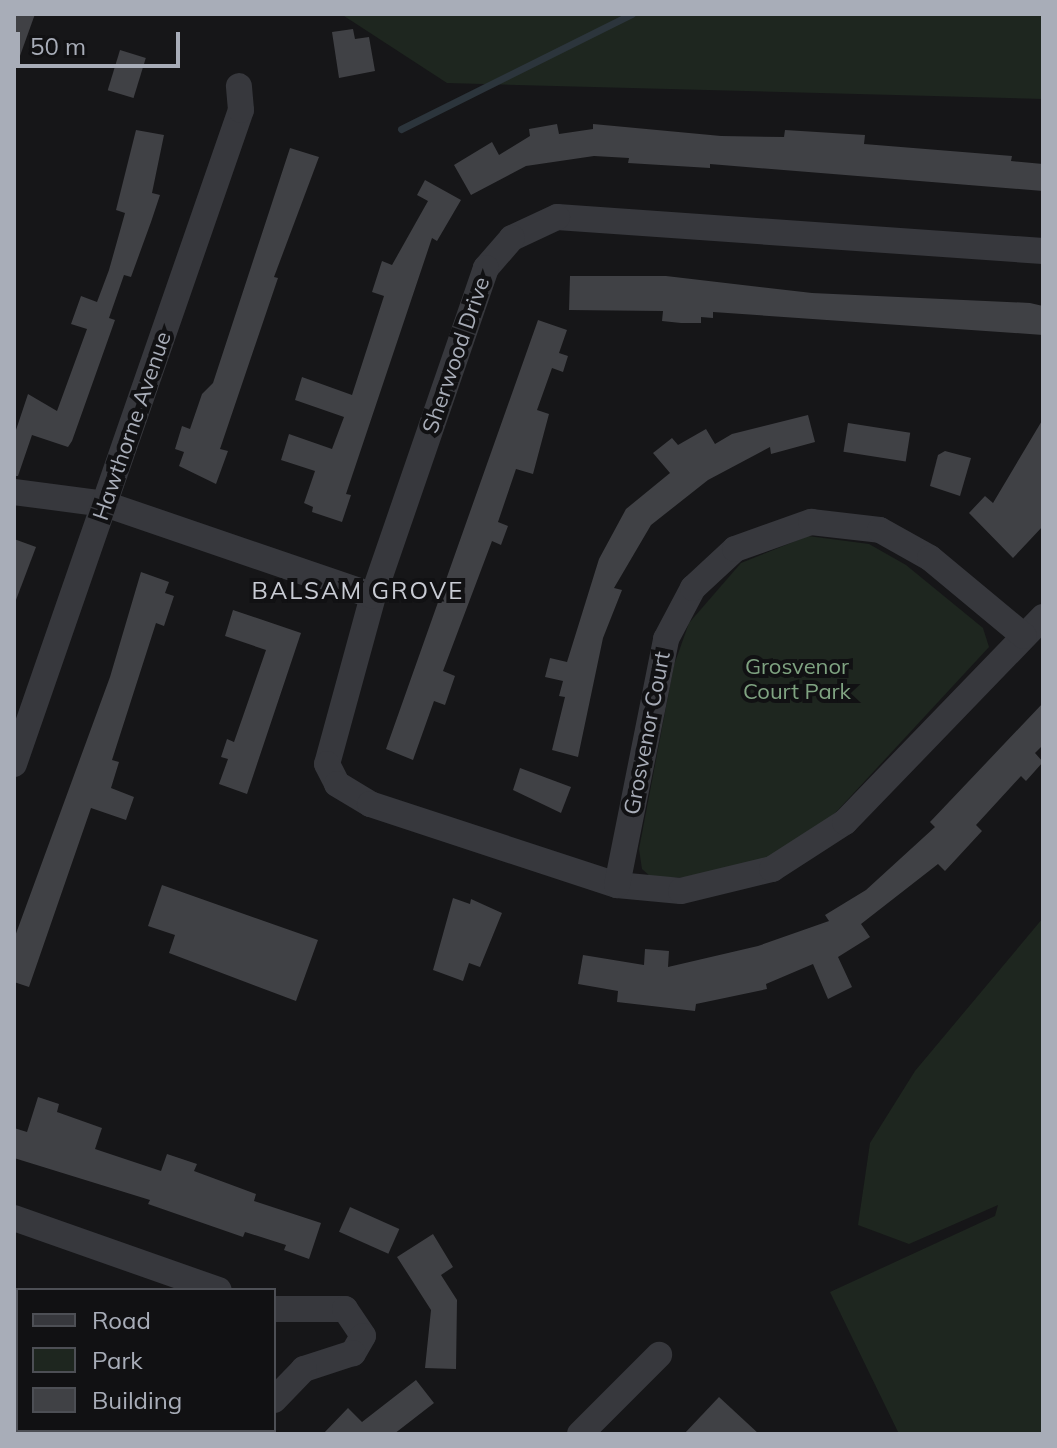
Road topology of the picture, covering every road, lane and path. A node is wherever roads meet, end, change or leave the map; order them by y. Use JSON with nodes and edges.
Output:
{"nodes":[{"id":1,"x":239,"y":86,"type":"dead end"},
{"id":2,"x":1043,"y":251,"type":"edge"},
{"id":3,"x":14,"y":492,"type":"edge"},
{"id":4,"x":105,"y":504,"type":"junction"},
{"id":5,"x":373,"y":596,"type":"junction"},
{"id":6,"x":1043,"y":617,"type":"edge"},
{"id":7,"x":1024,"y":636,"type":"junction"},
{"id":8,"x":14,"y":764,"type":"edge"},
{"id":9,"x":617,"y":885,"type":"junction"},
{"id":10,"x":14,"y":1218,"type":"edge"},
{"id":11,"x":213,"y":1288,"type":"edge"},
{"id":12,"x":276,"y":1309,"type":"edge"},
{"id":13,"x":659,"y":1355,"type":"dead end"},
{"id":14,"x":276,"y":1398,"type":"edge"},
{"id":15,"x":580,"y":1434,"type":"edge"}],
"edges":[{"from":1,"to":4,"type":"street","name":"Hawthorne Avenue"},
{"from":2,"to":5,"type":"street","name":"Sherwood Drive"},
{"from":3,"to":4,"type":"street"},
{"from":4,"to":5,"type":"street"},
{"from":4,"to":8,"type":"street","name":"Hawthorne Avenue"},
{"from":5,"to":9,"type":"street","name":"Sherwood Drive"},
{"from":6,"to":7,"type":"street"},
{"from":7,"to":9,"type":"street"},
{"from":7,"to":9,"type":"street","name":"Grosvenor Court"},
{"from":10,"to":11,"type":"street"},
{"from":12,"to":14,"type":"street"},
{"from":13,"to":15,"type":"street"}]}
